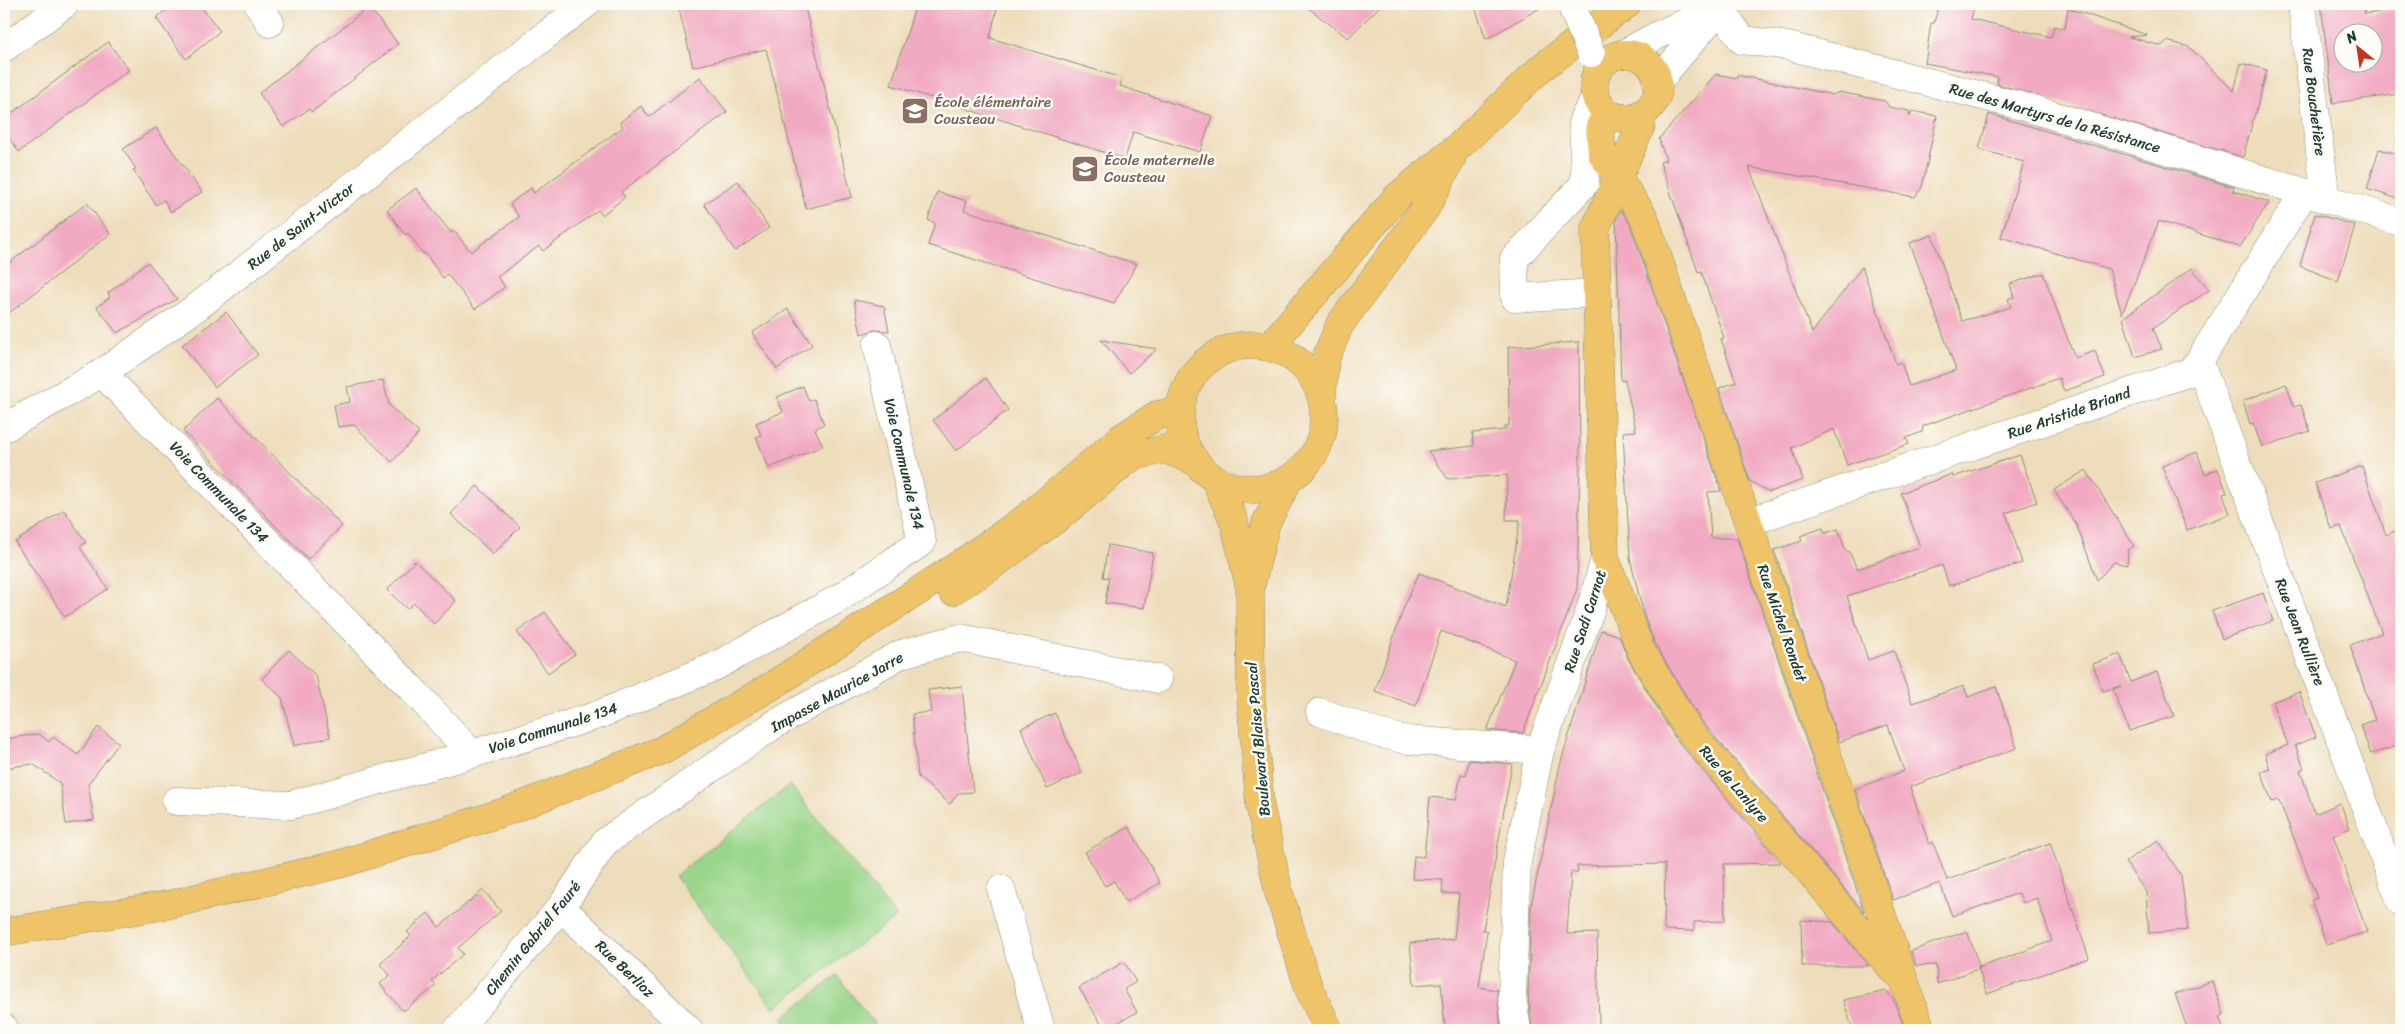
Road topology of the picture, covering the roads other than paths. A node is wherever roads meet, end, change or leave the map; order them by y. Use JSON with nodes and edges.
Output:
{"nodes":[{"id":1,"x":65,"y":4,"type":"edge"},
{"id":2,"x":586,"y":4,"type":"edge"},
{"id":3,"x":1571,"y":4,"type":"edge"},
{"id":4,"x":1627,"y":4,"type":"edge"},
{"id":5,"x":2302,"y":4,"type":"edge"},
{"id":6,"x":1724,"y":6,"type":"edge"},
{"id":7,"x":4,"y":48,"type":"edge"},
{"id":8,"x":1606,"y":57,"type":"junction"},
{"id":9,"x":1657,"y":82,"type":"junction"},
{"id":10,"x":1602,"y":105,"type":"junction"},
{"id":11,"x":1641,"y":120,"type":"junction"},
{"id":12,"x":1458,"y":147,"type":"junction"},
{"id":13,"x":1618,"y":179,"type":"junction"},
{"id":14,"x":2315,"y":197,"type":"junction"},
{"id":15,"x":2401,"y":222,"type":"edge"},
{"id":16,"x":1596,"y":293,"type":"junction"},
{"id":17,"x":877,"y":345,"type":"dead end"},
{"id":18,"x":1269,"y":347,"type":"junction"},
{"id":19,"x":2199,"y":362,"type":"junction"},
{"id":20,"x":102,"y":372,"type":"junction"},
{"id":21,"x":1322,"y":396,"type":"junction"},
{"id":22,"x":1180,"y":411,"type":"junction"},
{"id":23,"x":4,"y":428,"type":"edge"},
{"id":24,"x":1205,"y":470,"type":"junction"},
{"id":25,"x":1289,"y":479,"type":"junction"},
{"id":26,"x":1748,"y":522,"type":"junction"},
{"id":27,"x":1605,"y":558,"type":"junction"},
{"id":28,"x":1250,"y":588,"type":"junction"},
{"id":29,"x":1158,"y":679,"type":"dead end"},
{"id":30,"x":773,"y":685,"type":"junction"},
{"id":31,"x":1320,"y":712,"type":"dead end"},
{"id":32,"x":1540,"y":750,"type":"junction"},
{"id":33,"x":472,"y":754,"type":"junction"},
{"id":34,"x":176,"y":801,"type":"dead end"},
{"id":35,"x":605,"y":842,"type":"joint"},
{"id":36,"x":1001,"y":889,"type":"dead end"},
{"id":37,"x":2401,"y":902,"type":"edge"},
{"id":38,"x":561,"y":907,"type":"junction"},
{"id":39,"x":4,"y":932,"type":"edge"},
{"id":40,"x":1904,"y":983,"type":"junction"},
{"id":41,"x":457,"y":1030,"type":"edge"},
{"id":42,"x":689,"y":1030,"type":"edge"},
{"id":43,"x":1040,"y":1030,"type":"edge"},
{"id":44,"x":1329,"y":1030,"type":"edge"},
{"id":45,"x":1517,"y":1030,"type":"edge"},
{"id":46,"x":1920,"y":1030,"type":"edge"}],
"edges":[{"from":1,"to":7,"type":"street"},
{"from":2,"to":20,"type":"street","name":"Rue de Saint-Victor"},
{"from":3,"to":8,"type":"street","bridge":true},
{"from":4,"to":12,"type":"main road"},
{"from":5,"to":14,"type":"street","name":"Rue Bouchetière"},
{"from":6,"to":8,"type":"street"},
{"from":6,"to":9,"type":"street"},
{"from":6,"to":14,"type":"street","name":"Rue des Martyrs de la Résistance"},
{"from":8,"to":9,"type":"main road"},
{"from":8,"to":10,"type":"main road"},
{"from":9,"to":11,"type":"main road"},
{"from":10,"to":11,"type":"main road"},
{"from":10,"to":13,"type":"main road"},
{"from":10,"to":16,"type":"street"},
{"from":11,"to":13,"type":"main road","name":"Rue Sadi Carnot"},
{"from":12,"to":18,"type":"main road"},
{"from":12,"to":21,"type":"main road"},
{"from":13,"to":16,"type":"main road","name":"Rue Sadi Carnot"},
{"from":13,"to":26,"type":"main road","name":"Rue Michel Rondet"},
{"from":14,"to":15,"type":"street","name":"Rue des Martyrs de la Résistance"},
{"from":14,"to":19,"type":"street","name":"Rue Aristide Briand"},
{"from":16,"to":27,"type":"main road","name":"Rue Sadi Carnot"},
{"from":17,"to":33,"type":"street","name":"Voie Communale 134"},
{"from":18,"to":21,"type":"main road"},
{"from":18,"to":22,"type":"main road"},
{"from":19,"to":26,"type":"street","name":"Rue Aristide Briand"},
{"from":19,"to":37,"type":"street","name":"Rue Jean Rullière"},
{"from":20,"to":23,"type":"street","name":"Rue de Saint-Victor"},
{"from":20,"to":33,"type":"street","name":"Voie Communale 134"},
{"from":21,"to":25,"type":"main road"},
{"from":22,"to":24,"type":"main road"},
{"from":22,"to":30,"type":"main road"},
{"from":24,"to":25,"type":"main road"},
{"from":24,"to":28,"type":"main road","name":"Boulevard Blaise Pascal"},
{"from":24,"to":30,"type":"main road"},
{"from":25,"to":28,"type":"main road","name":"Boulevard Blaise Pascal"},
{"from":26,"to":40,"type":"main road","name":"Rue Michel Rondet"},
{"from":27,"to":32,"type":"street","name":"Rue Sadi Carnot"},
{"from":27,"to":40,"type":"main road","name":"Rue de Lanlyre"},
{"from":28,"to":44,"type":"main road","name":"Boulevard Blaise Pascal"},
{"from":29,"to":35,"type":"street","name":"Impasse Maurice Jarre"},
{"from":30,"to":39,"type":"main road"},
{"from":31,"to":32,"type":"street"},
{"from":32,"to":45,"type":"street","name":"Rue Sadi Carnot"},
{"from":33,"to":34,"type":"street"},
{"from":35,"to":38,"type":"street","name":"Chemin Gabriel Fauré"},
{"from":36,"to":43,"type":"street"},
{"from":38,"to":41,"type":"street","name":"Chemin Gabriel Fauré"},
{"from":38,"to":42,"type":"street","name":"Rue Berlioz"},
{"from":40,"to":46,"type":"main road","name":"Rue Michel Rondet"}]}
